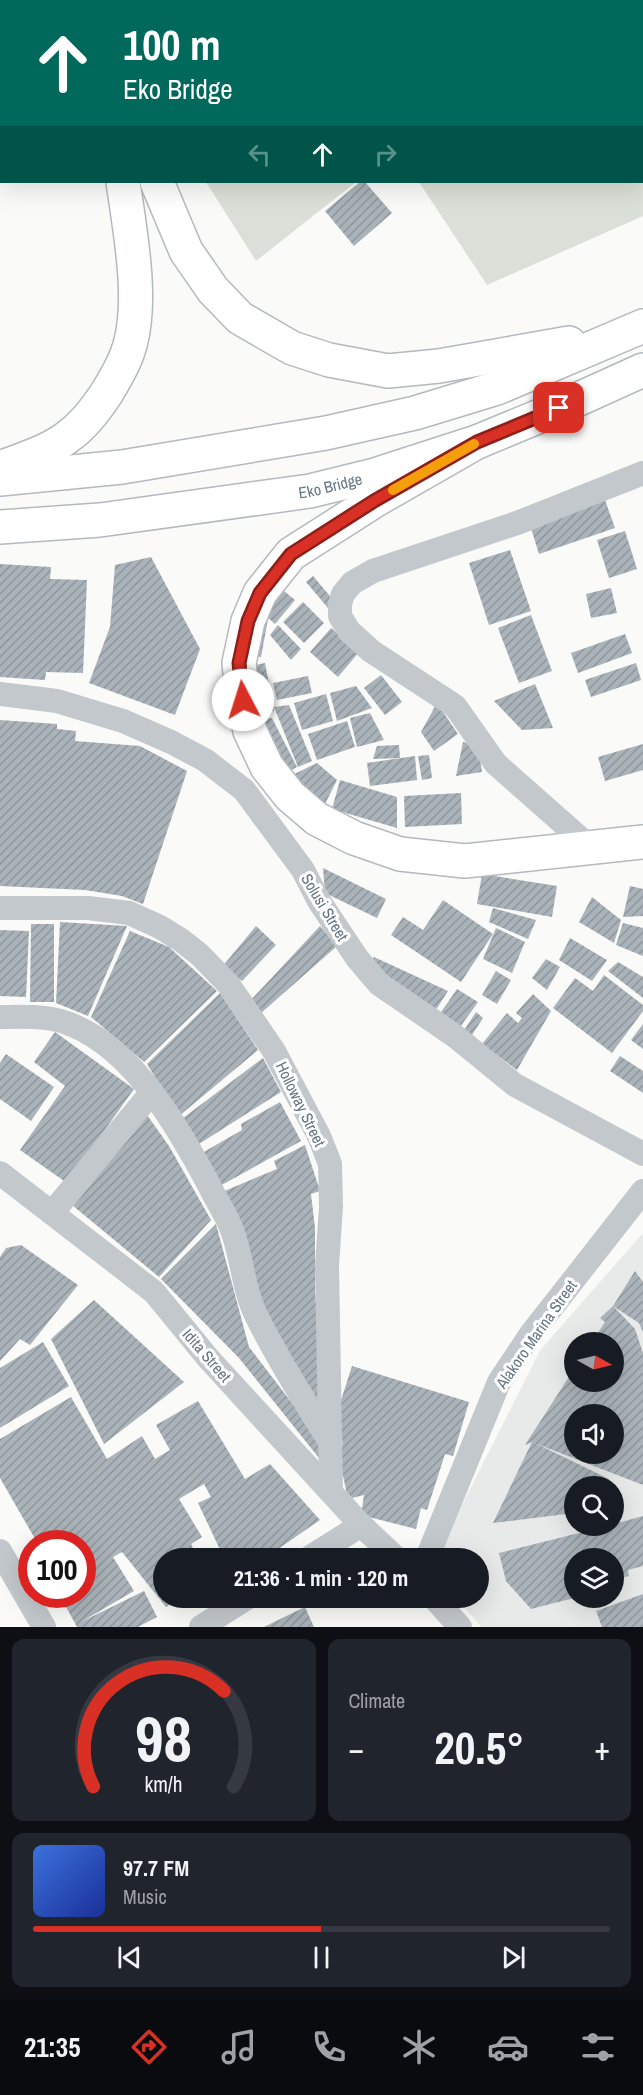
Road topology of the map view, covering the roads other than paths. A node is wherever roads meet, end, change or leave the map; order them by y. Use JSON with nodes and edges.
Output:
{"nodes":[{"id":1,"x":123,"y":183,"type":"edge"},
{"id":2,"x":157,"y":183,"type":"edge"},
{"id":3,"x":636,"y":329,"type":"edge"},
{"id":4,"x":643,"y":370,"type":"edge"},
{"id":5,"x":477,"y":442,"type":"junction"},
{"id":6,"x":0,"y":468,"type":"edge"},
{"id":7,"x":643,"y":473,"type":"edge"},
{"id":8,"x":0,"y":479,"type":"edge"},
{"id":9,"x":0,"y":527,"type":"edge"},
{"id":10,"x":0,"y":694,"type":"edge"},
{"id":11,"x":643,"y":842,"type":"edge"},
{"id":12,"x":590,"y":847,"type":"junction"},
{"id":13,"x":0,"y":908,"type":"edge"},
{"id":14,"x":0,"y":1017,"type":"edge"},
{"id":15,"x":152,"y":1092,"type":"junction"},
{"id":16,"x":643,"y":1154,"type":"edge"},
{"id":17,"x":4,"y":1184,"type":"edge"},
{"id":18,"x":643,"y":1191,"type":"edge"},
{"id":19,"x":52,"y":1212,"type":"junction"},
{"id":20,"x":331,"y":1443,"type":"junction"},
{"id":21,"x":332,"y":1491,"type":"junction"},
{"id":22,"x":361,"y":1525,"type":"junction"},
{"id":23,"x":325,"y":1548,"type":"edge"},
{"id":24,"x":385,"y":1548,"type":"edge"},
{"id":25,"x":431,"y":1548,"type":"edge"},
{"id":26,"x":0,"y":1551,"type":"edge"},
{"id":27,"x":231,"y":1608,"type":"edge"},
{"id":28,"x":443,"y":1608,"type":"edge"},
{"id":29,"x":44,"y":1627,"type":"edge"},
{"id":30,"x":201,"y":1627,"type":"edge"},
{"id":31,"x":460,"y":1627,"type":"edge"}],
"edges":[{"from":1,"to":6,"type":"highway"},
{"from":2,"to":3,"type":"highway"},
{"from":3,"to":8,"type":"highway"},
{"from":4,"to":5,"type":"highway","name":"Eko Bridge"},
{"from":5,"to":9,"type":"highway","name":"Eko Bridge"},
{"from":5,"to":12,"type":"highway"},
{"from":7,"to":12,"type":"street"},
{"from":10,"to":16,"type":"street","name":"Solusi Street"},
{"from":11,"to":12,"type":"highway"},
{"from":13,"to":20,"type":"street","name":"Holloway Street"},
{"from":14,"to":15,"type":"street"},
{"from":15,"to":19,"type":"street"},
{"from":15,"to":20,"type":"street"},
{"from":17,"to":19,"type":"street","name":"Idita Street"},
{"from":18,"to":25,"type":"street","name":"Alakoro Marina Street"},
{"from":19,"to":21,"type":"street","name":"Idita Street"},
{"from":20,"to":21,"type":"street","name":"Holloway Street"},
{"from":21,"to":22,"type":"street","name":"Idita Street"},
{"from":22,"to":23,"type":"street"},
{"from":22,"to":24,"type":"street","name":"Idita Street"},
{"from":26,"to":29,"type":"street"},
{"from":27,"to":30,"type":"street"},
{"from":28,"to":31,"type":"street"}]}
